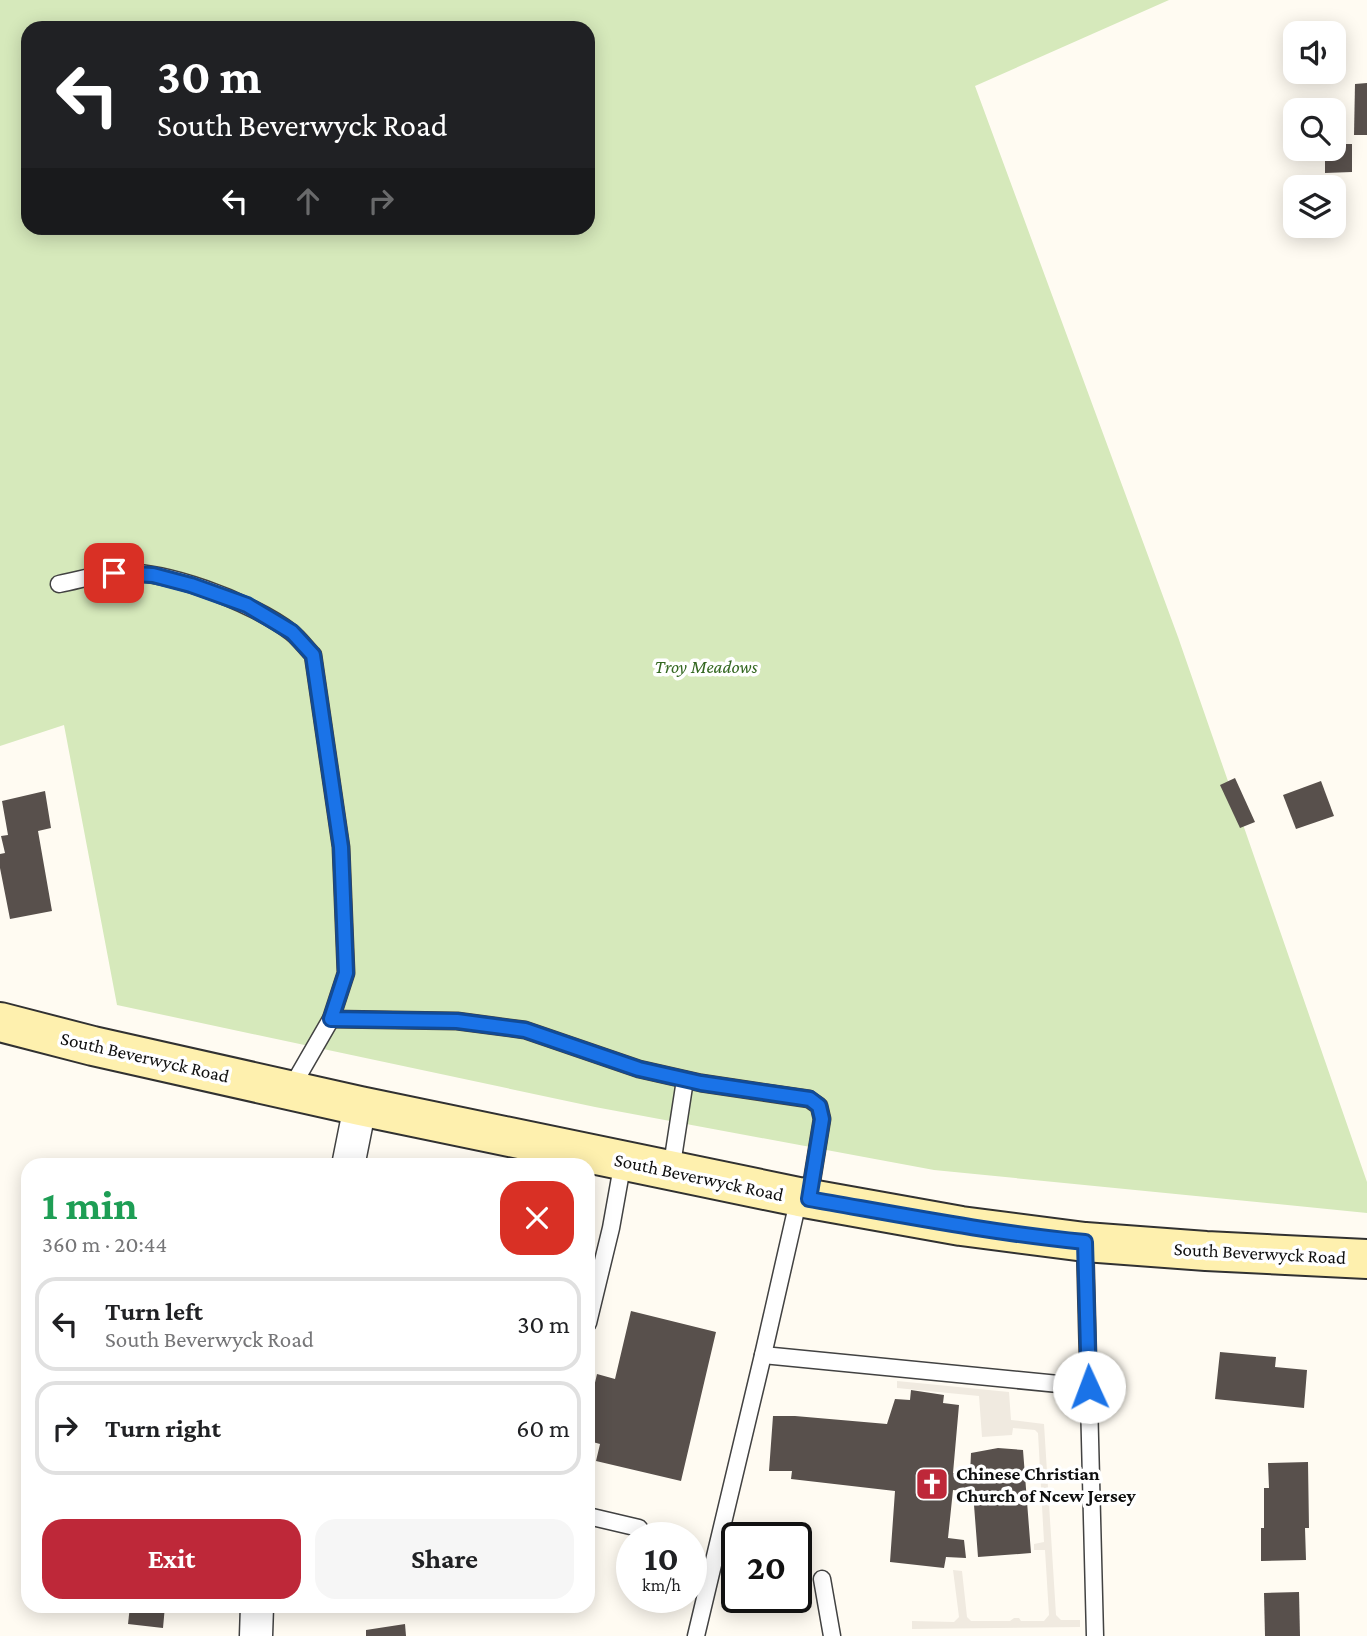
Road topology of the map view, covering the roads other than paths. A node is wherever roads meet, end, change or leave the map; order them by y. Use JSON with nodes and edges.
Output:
{"nodes":[{"id":1,"x":59,"y":584,"type":"dead end"},
{"id":2,"x":331,"y":1019,"type":"junction"},
{"id":3,"x":0,"y":1022,"type":"edge"},
{"id":4,"x":685,"y":1080,"type":"junction"},
{"id":5,"x":290,"y":1090,"type":"junction"},
{"id":6,"x":360,"y":1106,"type":"junction"},
{"id":7,"x":350,"y":1158,"type":"edge"},
{"id":8,"x":623,"y":1161,"type":"junction"},
{"id":9,"x":671,"y":1171,"type":"junction"},
{"id":10,"x":804,"y":1198,"type":"junction"},
{"id":11,"x":1085,"y":1242,"type":"junction"},
{"id":12,"x":1367,"y":1259,"type":"edge"},
{"id":13,"x":595,"y":1294,"type":"edge"},
{"id":14,"x":764,"y":1355,"type":"junction"},
{"id":15,"x":1089,"y":1387,"type":"junction"},
{"id":16,"x":595,"y":1518,"type":"edge"},
{"id":17,"x":616,"y":1523,"type":"edge"},
{"id":18,"x":822,"y":1580,"type":"dead end"},
{"id":19,"x":257,"y":1613,"type":"edge"},
{"id":20,"x":257,"y":1636,"type":"edge"},
{"id":21,"x":696,"y":1636,"type":"edge"},
{"id":22,"x":832,"y":1636,"type":"edge"},
{"id":23,"x":1095,"y":1636,"type":"edge"}],
"edges":[{"from":1,"to":2,"type":"lane"},
{"from":2,"to":4,"type":"lane"},
{"from":2,"to":5,"type":"lane"},
{"from":3,"to":5,"type":"main road","name":"South Beverwyck Road"},
{"from":4,"to":9,"type":"lane"},
{"from":4,"to":10,"type":"lane"},
{"from":5,"to":6,"type":"main road","name":"South Beverwyck Road"},
{"from":6,"to":7,"type":"street"},
{"from":6,"to":8,"type":"main road","name":"South Beverwyck Road"},
{"from":8,"to":9,"type":"main road","name":"South Beverwyck Road"},
{"from":8,"to":13,"type":"lane"},
{"from":9,"to":10,"type":"main road","name":"South Beverwyck Road"},
{"from":10,"to":11,"type":"main road","name":"South Beverwyck Road"},
{"from":10,"to":14,"type":"lane"},
{"from":11,"to":12,"type":"main road","name":"South Beverwyck Road"},
{"from":11,"to":15,"type":"lane"},
{"from":14,"to":15,"type":"lane"},
{"from":14,"to":21,"type":"lane"},
{"from":15,"to":23,"type":"lane"},
{"from":16,"to":17,"type":"lane"},
{"from":18,"to":22,"type":"lane"},
{"from":19,"to":20,"type":"street"}]}
